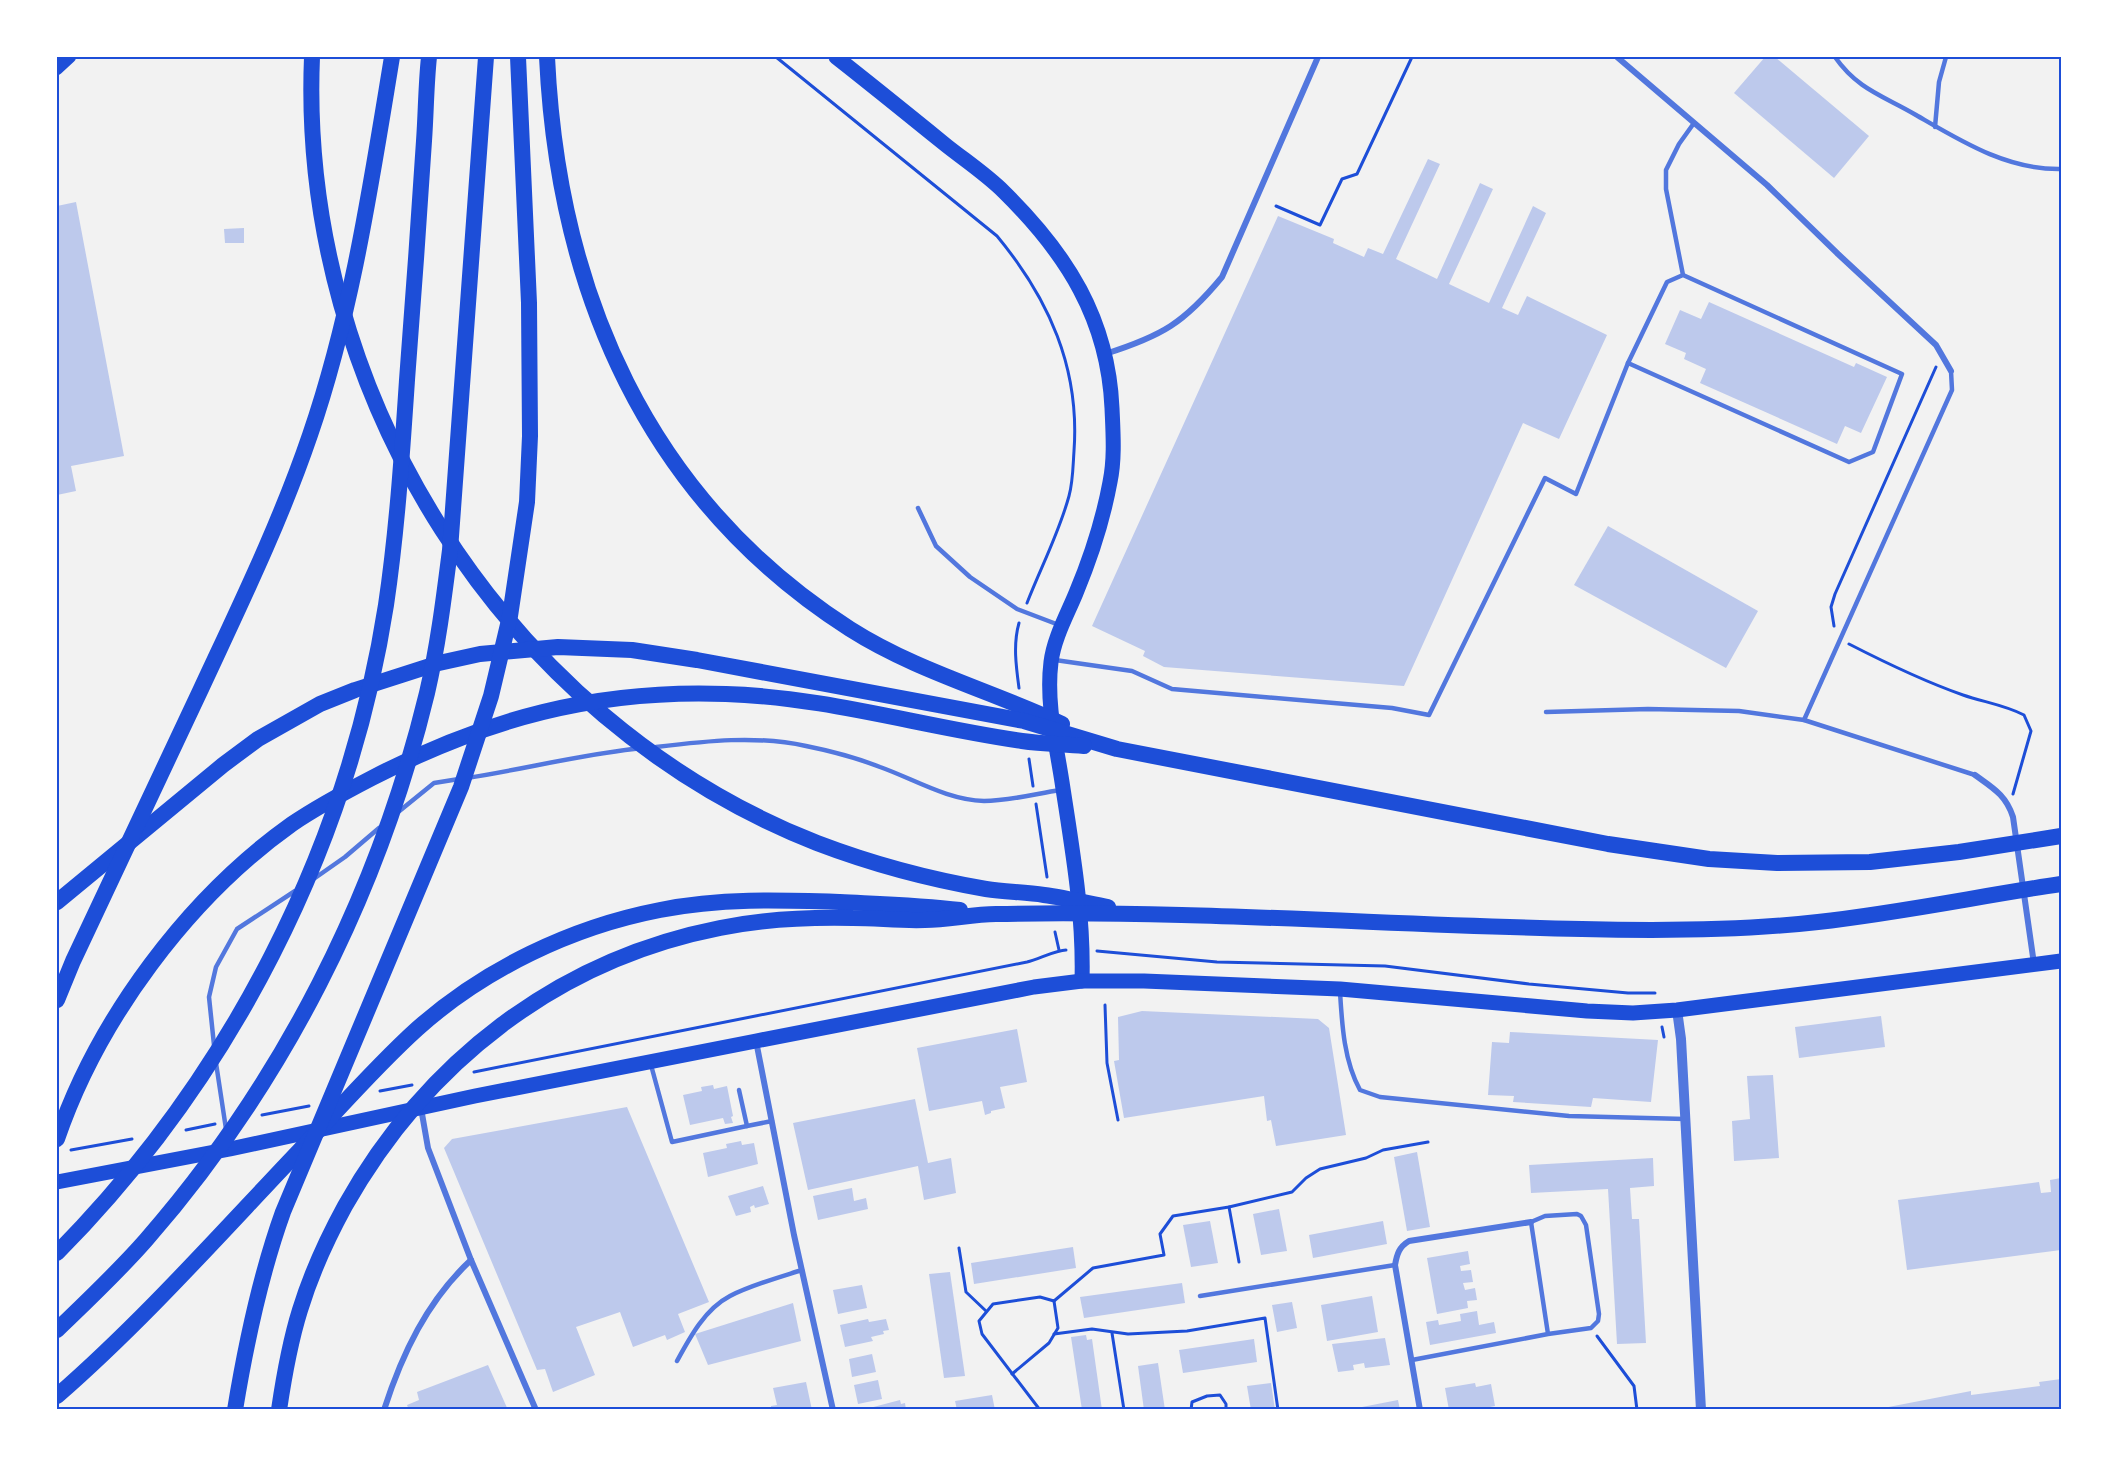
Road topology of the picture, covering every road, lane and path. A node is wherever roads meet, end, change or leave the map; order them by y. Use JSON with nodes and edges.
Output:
{"nodes":[{"id":1,"x":70,"y":57,"type":"edge"},
{"id":2,"x":312,"y":57,"type":"edge"},
{"id":3,"x":392,"y":57,"type":"edge"},
{"id":4,"x":429,"y":57,"type":"edge"},
{"id":5,"x":486,"y":57,"type":"edge"},
{"id":6,"x":518,"y":57,"type":"edge"},
{"id":7,"x":547,"y":57,"type":"edge"},
{"id":8,"x":776,"y":57,"type":"edge"},
{"id":9,"x":836,"y":57,"type":"edge"},
{"id":10,"x":1318,"y":57,"type":"edge"},
{"id":11,"x":1412,"y":57,"type":"edge"},
{"id":12,"x":1617,"y":57,"type":"edge"},
{"id":13,"x":1835,"y":57,"type":"edge"},
{"id":14,"x":1946,"y":57,"type":"edge"},
{"id":15,"x":57,"y":69,"type":"edge"},
{"id":16,"x":1694,"y":123,"type":"junction"},
{"id":17,"x":1935,"y":127,"type":"junction"},
{"id":18,"x":2061,"y":169,"type":"edge"},
{"id":19,"x":1276,"y":206,"type":"dead end"},
{"id":20,"x":1683,"y":275,"type":"junction"},
{"id":21,"x":1936,"y":345,"type":"junction"},
{"id":22,"x":1105,"y":354,"type":"junction"},
{"id":23,"x":1628,"y":363,"type":"junction"},
{"id":24,"x":1951,"y":371,"type":"joint"},
{"id":25,"x":918,"y":508,"type":"dead end"},
{"id":26,"x":1024,"y":611,"type":"junction"},
{"id":27,"x":1061,"y":626,"type":"junction"},
{"id":28,"x":1840,"y":639,"type":"junction"},
{"id":29,"x":1051,"y":660,"type":"junction"},
{"id":30,"x":1020,"y":695,"type":"dead end"},
{"id":31,"x":1546,"y":712,"type":"dead end"},
{"id":32,"x":1804,"y":720,"type":"junction"},
{"id":33,"x":1117,"y":749,"type":"junction"},
{"id":34,"x":1028,"y":750,"type":"dead end"},
{"id":35,"x":1975,"y":775,"type":"joint"},
{"id":36,"x":1063,"y":789,"type":"junction"},
{"id":37,"x":1034,"y":795,"type":"junction"},
{"id":38,"x":2008,"y":803,"type":"junction"},
{"id":39,"x":2061,"y":836,"type":"edge"},
{"id":40,"x":2061,"y":884,"type":"edge"},
{"id":41,"x":1049,"y":887,"type":"dead end"},
{"id":42,"x":57,"y":902,"type":"edge"},
{"id":43,"x":990,"y":914,"type":"junction"},
{"id":44,"x":1150,"y":914,"type":"junction"},
{"id":45,"x":1053,"y":922,"type":"dead end"},
{"id":46,"x":1120,"y":954,"type":"dead end"},
{"id":47,"x":2061,"y":961,"type":"edge"},
{"id":48,"x":2034,"y":964,"type":"junction"},
{"id":49,"x":1082,"y":981,"type":"junction"},
{"id":50,"x":1340,"y":989,"type":"junction"},
{"id":51,"x":1655,"y":993,"type":"dead end"},
{"id":52,"x":57,"y":1000,"type":"edge"},
{"id":53,"x":812,"y":1005,"type":"dead end"},
{"id":54,"x":1105,"y":1005,"type":"dead end"},
{"id":55,"x":1677,"y":1010,"type":"junction"},
{"id":56,"x":756,"y":1041,"type":"junction"},
{"id":57,"x":650,"y":1062,"type":"junction"},
{"id":58,"x":739,"y":1090,"type":"dead end"},
{"id":59,"x":421,"y":1108,"type":"junction"},
{"id":60,"x":1685,"y":1119,"type":"junction"},
{"id":61,"x":1118,"y":1120,"type":"dead end"},
{"id":62,"x":772,"y":1121,"type":"junction"},
{"id":63,"x":747,"y":1126,"type":"junction"},
{"id":64,"x":59,"y":1134,"type":"edge"},
{"id":65,"x":1428,"y":1142,"type":"dead end"},
{"id":66,"x":230,"y":1149,"type":"junction"},
{"id":67,"x":57,"y":1182,"type":"edge"},
{"id":68,"x":1229,"y":1207,"type":"junction"},
{"id":69,"x":1531,"y":1222,"type":"junction"},
{"id":70,"x":959,"y":1248,"type":"dead end"},
{"id":71,"x":57,"y":1253,"type":"edge"},
{"id":72,"x":471,"y":1260,"type":"junction"},
{"id":73,"x":1239,"y":1262,"type":"dead end"},
{"id":74,"x":1395,"y":1265,"type":"junction"},
{"id":75,"x":802,"y":1270,"type":"junction"},
{"id":76,"x":1200,"y":1296,"type":"dead end"},
{"id":77,"x":1054,"y":1301,"type":"junction"},
{"id":78,"x":986,"y":1311,"type":"junction"},
{"id":79,"x":1591,"y":1328,"type":"junction"},
{"id":80,"x":57,"y":1330,"type":"edge"},
{"id":81,"x":1112,"y":1333,"type":"junction"},
{"id":82,"x":1054,"y":1334,"type":"junction"},
{"id":83,"x":1548,"y":1334,"type":"junction"},
{"id":84,"x":1412,"y":1360,"type":"junction"},
{"id":85,"x":677,"y":1361,"type":"dead end"},
{"id":86,"x":1012,"y":1374,"type":"junction"},
{"id":87,"x":57,"y":1396,"type":"edge"},
{"id":88,"x":234,"y":1410,"type":"edge"},
{"id":89,"x":279,"y":1410,"type":"edge"},
{"id":90,"x":384,"y":1410,"type":"edge"},
{"id":91,"x":536,"y":1410,"type":"edge"},
{"id":92,"x":833,"y":1410,"type":"edge"},
{"id":93,"x":1040,"y":1410,"type":"edge"},
{"id":94,"x":1124,"y":1410,"type":"edge"},
{"id":95,"x":1191,"y":1410,"type":"edge"},
{"id":96,"x":1226,"y":1410,"type":"edge"},
{"id":97,"x":1278,"y":1410,"type":"edge"},
{"id":98,"x":1420,"y":1410,"type":"edge"},
{"id":99,"x":1637,"y":1410,"type":"edge"},
{"id":100,"x":1701,"y":1410,"type":"edge"}],
"edges":[{"from":1,"to":15,"type":"main road"},
{"from":2,"to":44,"type":"highway"},
{"from":3,"to":52,"type":"highway"},
{"from":4,"to":71,"type":"highway"},
{"from":5,"to":80,"type":"highway"},
{"from":6,"to":88,"type":"highway"},
{"from":7,"to":33,"type":"highway"},
{"from":8,"to":26,"type":"path"},
{"from":9,"to":22,"type":"main road"},
{"from":10,"to":22,"type":"street"},
{"from":11,"to":19,"type":"path"},
{"from":12,"to":16,"type":"street"},
{"from":13,"to":17,"type":"lane"},
{"from":14,"to":17,"type":"lane"},
{"from":16,"to":20,"type":"lane"},
{"from":16,"to":21,"type":"street"},
{"from":17,"to":18,"type":"lane"},
{"from":20,"to":23,"type":"lane"},
{"from":20,"to":23,"type":"lane"},
{"from":21,"to":24,"type":"street"},
{"from":21,"to":28,"type":"path"},
{"from":22,"to":27,"type":"main road"},
{"from":23,"to":29,"type":"lane"},
{"from":24,"to":28,"type":"lane"},
{"from":25,"to":26,"type":"lane"},
{"from":26,"to":27,"type":"lane"},
{"from":26,"to":30,"type":"path"},
{"from":27,"to":29,"type":"main road"},
{"from":28,"to":32,"type":"lane"},
{"from":28,"to":38,"type":"path"},
{"from":29,"to":36,"type":"main road"},
{"from":31,"to":32,"type":"lane"},
{"from":32,"to":35,"type":"lane"},
{"from":33,"to":39,"type":"highway"},
{"from":33,"to":42,"type":"highway"},
{"from":33,"to":64,"type":"highway"},
{"from":34,"to":37,"type":"path"},
{"from":35,"to":38,"type":"street"},
{"from":36,"to":37,"type":"lane"},
{"from":36,"to":49,"type":"main road"},
{"from":37,"to":41,"type":"path"},
{"from":37,"to":66,"type":"lane"},
{"from":38,"to":48,"type":"street"},
{"from":40,"to":44,"type":"highway"},
{"from":43,"to":44,"type":"highway"},
{"from":43,"to":87,"type":"highway"},
{"from":43,"to":89,"type":"highway"},
{"from":45,"to":53,"type":"path"},
{"from":46,"to":51,"type":"path"},
{"from":47,"to":48,"type":"main road"},
{"from":48,"to":55,"type":"main road"},
{"from":49,"to":50,"type":"main road"},
{"from":49,"to":56,"type":"main road"},
{"from":50,"to":55,"type":"main road"},
{"from":50,"to":60,"type":"lane"},
{"from":54,"to":61,"type":"path"},
{"from":55,"to":60,"type":"street"},
{"from":56,"to":57,"type":"main road"},
{"from":56,"to":62,"type":"street"},
{"from":57,"to":59,"type":"main road"},
{"from":57,"to":63,"type":"lane"},
{"from":58,"to":63,"type":"lane"},
{"from":59,"to":66,"type":"main road"},
{"from":59,"to":72,"type":"street"},
{"from":60,"to":100,"type":"street"},
{"from":62,"to":63,"type":"lane"},
{"from":62,"to":75,"type":"street"},
{"from":65,"to":68,"type":"path"},
{"from":66,"to":67,"type":"main road"},
{"from":68,"to":73,"type":"path"},
{"from":68,"to":77,"type":"path"},
{"from":69,"to":74,"type":"street"},
{"from":69,"to":79,"type":"lane"},
{"from":69,"to":83,"type":"lane"},
{"from":70,"to":78,"type":"path"},
{"from":72,"to":90,"type":"street"},
{"from":72,"to":91,"type":"street"},
{"from":74,"to":76,"type":"lane"},
{"from":74,"to":84,"type":"street"},
{"from":75,"to":85,"type":"lane"},
{"from":75,"to":92,"type":"street"},
{"from":77,"to":78,"type":"path"},
{"from":77,"to":82,"type":"path"},
{"from":78,"to":86,"type":"path"},
{"from":79,"to":83,"type":"lane"},
{"from":79,"to":99,"type":"path"},
{"from":81,"to":82,"type":"path"},
{"from":81,"to":94,"type":"path"},
{"from":81,"to":97,"type":"path"},
{"from":82,"to":86,"type":"path"},
{"from":83,"to":84,"type":"lane"},
{"from":84,"to":98,"type":"street"},
{"from":86,"to":93,"type":"path"},
{"from":95,"to":96,"type":"path"}]}
